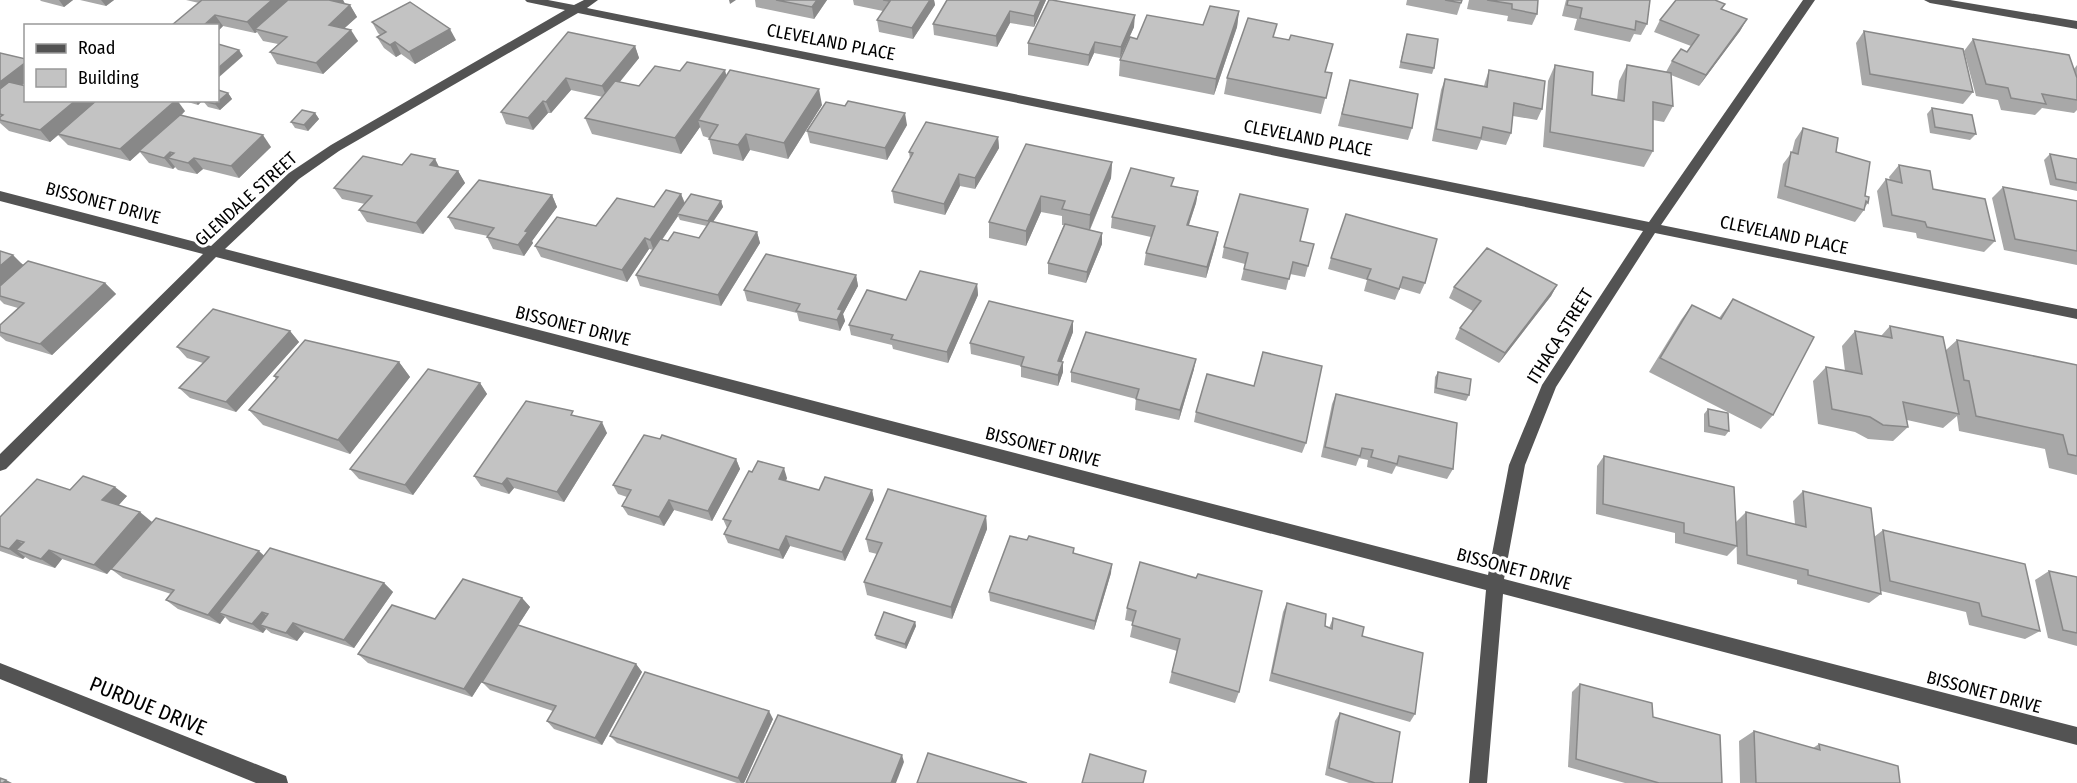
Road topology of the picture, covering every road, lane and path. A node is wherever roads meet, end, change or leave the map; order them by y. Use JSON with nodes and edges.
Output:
{"nodes":[{"id":1,"x":531,"y":0,"type":"edge"},
{"id":2,"x":592,"y":0,"type":"edge"},
{"id":3,"x":1809,"y":0,"type":"edge"},
{"id":4,"x":1930,"y":0,"type":"edge"},
{"id":5,"x":576,"y":9,"type":"junction"},
{"id":6,"x":2077,"y":25,"type":"edge"},
{"id":7,"x":0,"y":196,"type":"edge"},
{"id":8,"x":1653,"y":226,"type":"junction"},
{"id":9,"x":212,"y":253,"type":"junction"},
{"id":10,"x":2077,"y":314,"type":"edge"},
{"id":11,"x":0,"y":464,"type":"edge"},
{"id":12,"x":1495,"y":584,"type":"junction"},
{"id":13,"x":0,"y":671,"type":"edge"},
{"id":14,"x":2077,"y":736,"type":"edge"},
{"id":15,"x":279,"y":783,"type":"edge"},
{"id":16,"x":1478,"y":783,"type":"edge"}],
"edges":[{"from":1,"to":5,"type":"street","name":"CLEVELAND PLACE"},
{"from":2,"to":5,"type":"street","name":"GLENDALE STREET"},
{"from":3,"to":8,"type":"street","name":"ITHACA STREET"},
{"from":4,"to":6,"type":"street"},
{"from":5,"to":8,"type":"street","name":"CLEVELAND PLACE"},
{"from":5,"to":9,"type":"street","name":"GLENDALE STREET"},
{"from":7,"to":9,"type":"street","name":"BISSONET DRIVE"},
{"from":8,"to":10,"type":"street","name":"CLEVELAND PLACE"},
{"from":8,"to":12,"type":"street","name":"ITHACA STREET"},
{"from":9,"to":11,"type":"street","name":"GLENDALE STREET"},
{"from":9,"to":12,"type":"street","name":"BISSONET DRIVE"},
{"from":12,"to":14,"type":"street","name":"BISSONET DRIVE"},
{"from":12,"to":16,"type":"street","name":"ITHACA STREET"},
{"from":13,"to":15,"type":"street","name":"PURDUE DRIVE"}]}
